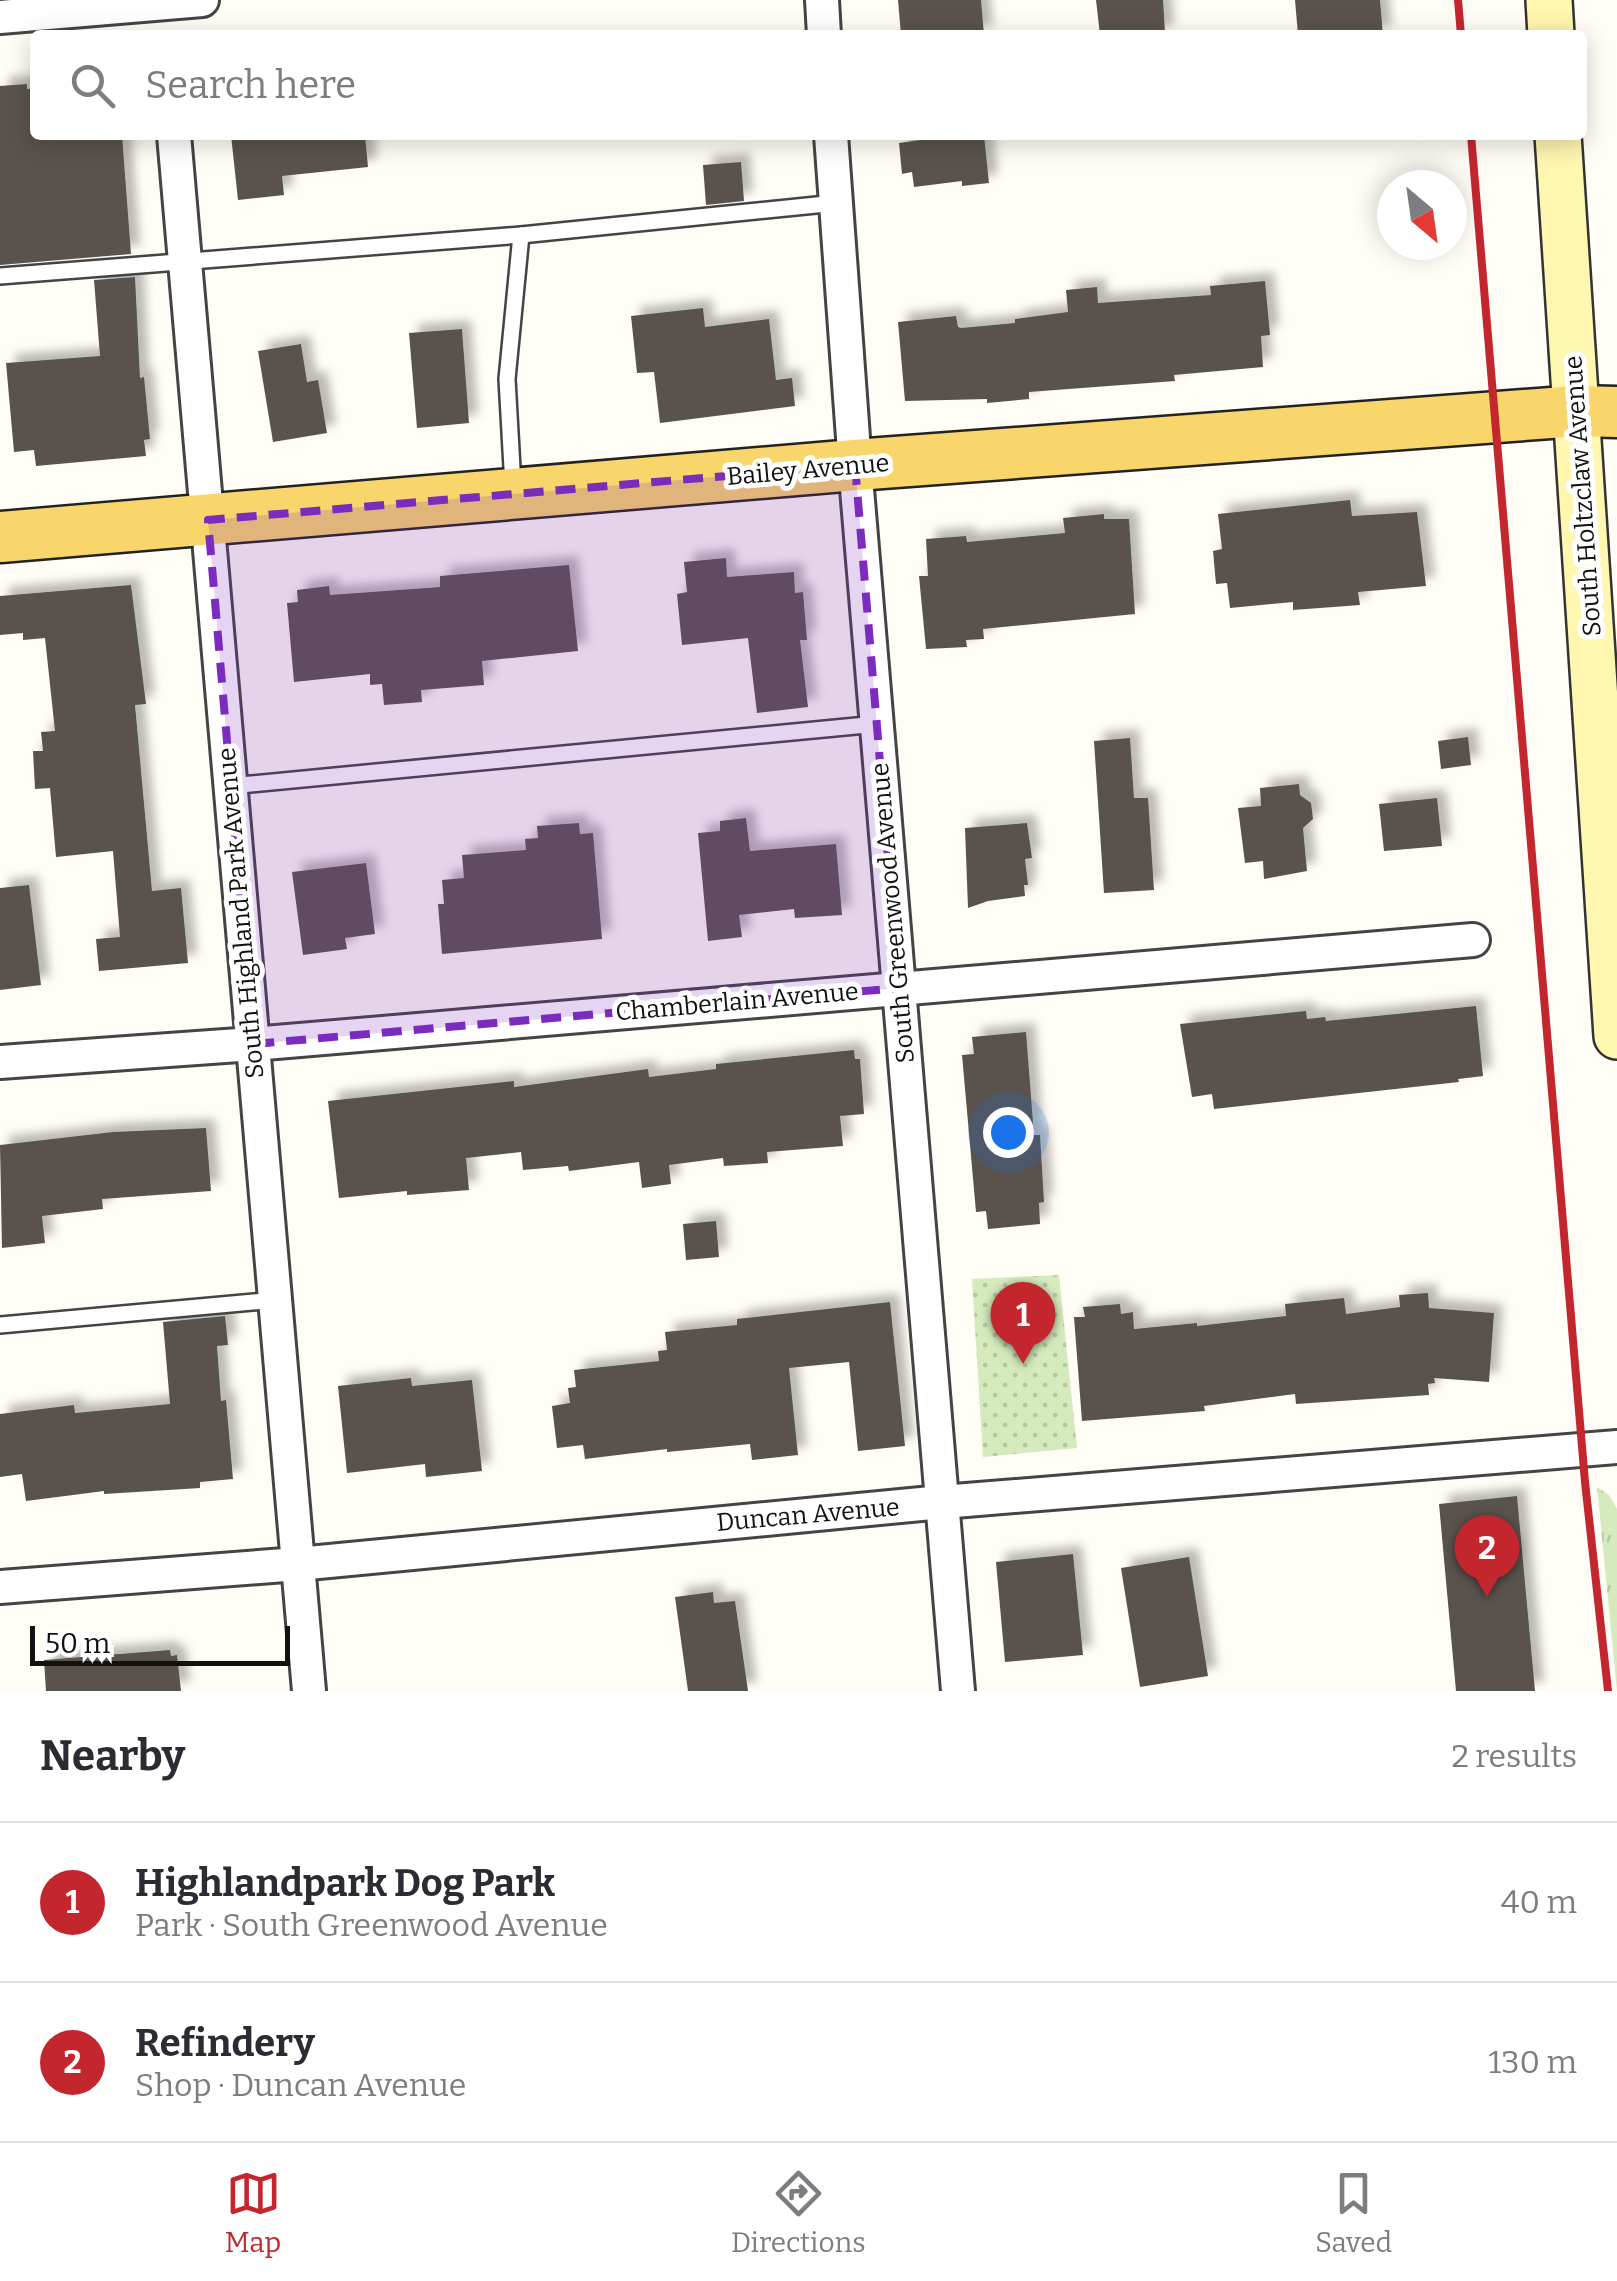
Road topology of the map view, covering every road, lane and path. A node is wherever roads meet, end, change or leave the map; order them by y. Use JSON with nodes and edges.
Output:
{"nodes":[{"id":1,"x":202,"y":0,"type":"edge"},
{"id":2,"x":822,"y":0,"type":"edge"},
{"id":3,"x":1549,"y":0,"type":"edge"},
{"id":4,"x":164,"y":13,"type":"edge"},
{"id":5,"x":0,"y":17,"type":"edge"},
{"id":6,"x":824,"y":30,"type":"edge"},
{"id":7,"x":1551,"y":30,"type":"edge"},
{"id":8,"x":174,"y":140,"type":"edge"},
{"id":9,"x":832,"y":140,"type":"edge"},
{"id":10,"x":1559,"y":140,"type":"edge"},
{"id":11,"x":836,"y":204,"type":"junction"},
{"id":12,"x":522,"y":234,"type":"junction"},
{"id":13,"x":185,"y":261,"type":"junction"},
{"id":14,"x":0,"y":276,"type":"edge"},
{"id":15,"x":1597,"y":411,"type":"edge"},
{"id":16,"x":855,"y":465,"type":"junction"},
{"id":17,"x":514,"y":495,"type":"junction"},
{"id":18,"x":208,"y":520,"type":"junction"},
{"id":19,"x":0,"y":537,"type":"edge"},
{"id":20,"x":877,"y":724,"type":"junction"},
{"id":21,"x":230,"y":786,"type":"junction"},
{"id":22,"x":1473,"y":940,"type":"dead end"},
{"id":23,"x":899,"y":988,"type":"junction"},
{"id":24,"x":1616,"y":988,"type":"edge"},
{"id":25,"x":1617,"y":1036,"type":"edge"},
{"id":26,"x":253,"y":1044,"type":"junction"},
{"id":27,"x":0,"y":1062,"type":"edge"},
{"id":28,"x":275,"y":1300,"type":"junction"},
{"id":29,"x":0,"y":1325,"type":"edge"},
{"id":30,"x":1617,"y":1447,"type":"edge"},
{"id":31,"x":942,"y":1502,"type":"junction"},
{"id":32,"x":298,"y":1564,"type":"junction"},
{"id":33,"x":0,"y":1587,"type":"edge"},
{"id":34,"x":309,"y":1691,"type":"edge"},
{"id":35,"x":958,"y":1691,"type":"edge"}],
"edges":[{"from":1,"to":4,"type":"street"},
{"from":2,"to":6,"type":"street"},
{"from":3,"to":7,"type":"main road"},
{"from":4,"to":5,"type":"street"},
{"from":8,"to":13,"type":"street","name":"South Highland Park Avenue"},
{"from":9,"to":11,"type":"street","name":"South Greenwood Avenue"},
{"from":10,"to":15,"type":"main road","name":"South Holtzclaw Avenue"},
{"from":11,"to":12,"type":"lane"},
{"from":11,"to":16,"type":"street","name":"South Greenwood Avenue"},
{"from":12,"to":13,"type":"lane"},
{"from":12,"to":17,"type":"lane"},
{"from":13,"to":14,"type":"lane"},
{"from":13,"to":18,"type":"street","name":"South Highland Park Avenue"},
{"from":15,"to":16,"type":"main road","name":"Bailey Avenue"},
{"from":15,"to":24,"type":"main road","name":"South Holtzclaw Avenue"},
{"from":16,"to":17,"type":"main road","name":"Bailey Avenue"},
{"from":16,"to":20,"type":"street","name":"South Greenwood Avenue"},
{"from":17,"to":18,"type":"main road","name":"Bailey Avenue"},
{"from":18,"to":19,"type":"main road","name":"Bailey Avenue"},
{"from":18,"to":21,"type":"street","name":"South Highland Park Avenue"},
{"from":20,"to":21,"type":"lane"},
{"from":20,"to":23,"type":"street","name":"South Greenwood Avenue"},
{"from":21,"to":26,"type":"street","name":"South Highland Park Avenue"},
{"from":22,"to":23,"type":"street","name":"Chamberlain Avenue"},
{"from":23,"to":26,"type":"street","name":"Chamberlain Avenue"},
{"from":23,"to":31,"type":"street","name":"South Greenwood Avenue"},
{"from":24,"to":25,"type":"main road","name":"South Holtzclaw Avenue"},
{"from":26,"to":27,"type":"street","name":"Chamberlain Avenue"},
{"from":26,"to":28,"type":"street","name":"South Highland Park Avenue"},
{"from":28,"to":29,"type":"lane"},
{"from":28,"to":32,"type":"street","name":"South Highland Park Avenue"},
{"from":30,"to":31,"type":"street","name":"Duncan Avenue"},
{"from":31,"to":32,"type":"street","name":"Duncan Avenue"},
{"from":31,"to":35,"type":"street","name":"South Greenwood Avenue"},
{"from":32,"to":33,"type":"street","name":"Duncan Avenue"},
{"from":32,"to":34,"type":"street","name":"South Highland Park Avenue"}]}
